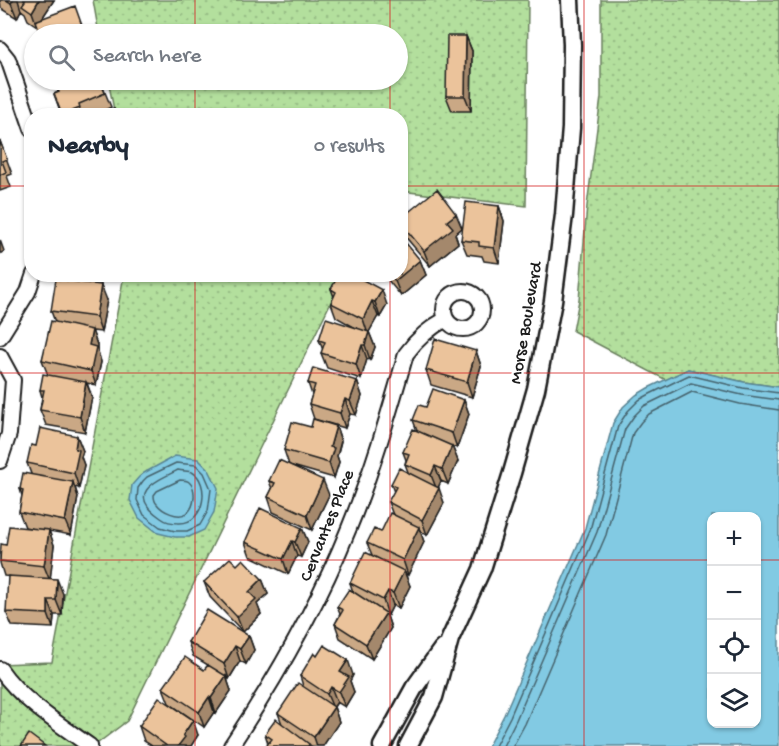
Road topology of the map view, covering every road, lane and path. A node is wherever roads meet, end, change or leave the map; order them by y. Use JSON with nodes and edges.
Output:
{"nodes":[{"id":1,"x":570,"y":0,"type":"edge"},
{"id":2,"x":0,"y":49,"type":"edge"},
{"id":3,"x":25,"y":108,"type":"edge"},
{"id":4,"x":31,"y":282,"type":"edge"},
{"id":5,"x":446,"y":320,"type":"dead end"},
{"id":6,"x":0,"y":337,"type":"edge"},
{"id":7,"x":0,"y":356,"type":"edge"},
{"id":8,"x":0,"y":461,"type":"edge"},
{"id":9,"x":450,"y":639,"type":"junction"},
{"id":10,"x":0,"y":669,"type":"edge"},
{"id":11,"x":90,"y":746,"type":"edge"},
{"id":12,"x":231,"y":746,"type":"edge"},
{"id":13,"x":381,"y":746,"type":"edge"},
{"id":14,"x":408,"y":746,"type":"edge"}],
"edges":[{"from":1,"to":9,"type":"street","name":"Morse Boulevard"},
{"from":2,"to":3,"type":"street"},
{"from":4,"to":6,"type":"street"},
{"from":5,"to":12,"type":"street","name":"Cervantes Place"},
{"from":7,"to":8,"type":"street"},
{"from":9,"to":13,"type":"street","name":"Morse Boulevard"},
{"from":9,"to":14,"type":"street","name":"Morse Boulevard"},
{"from":10,"to":11,"type":"street"}]}
